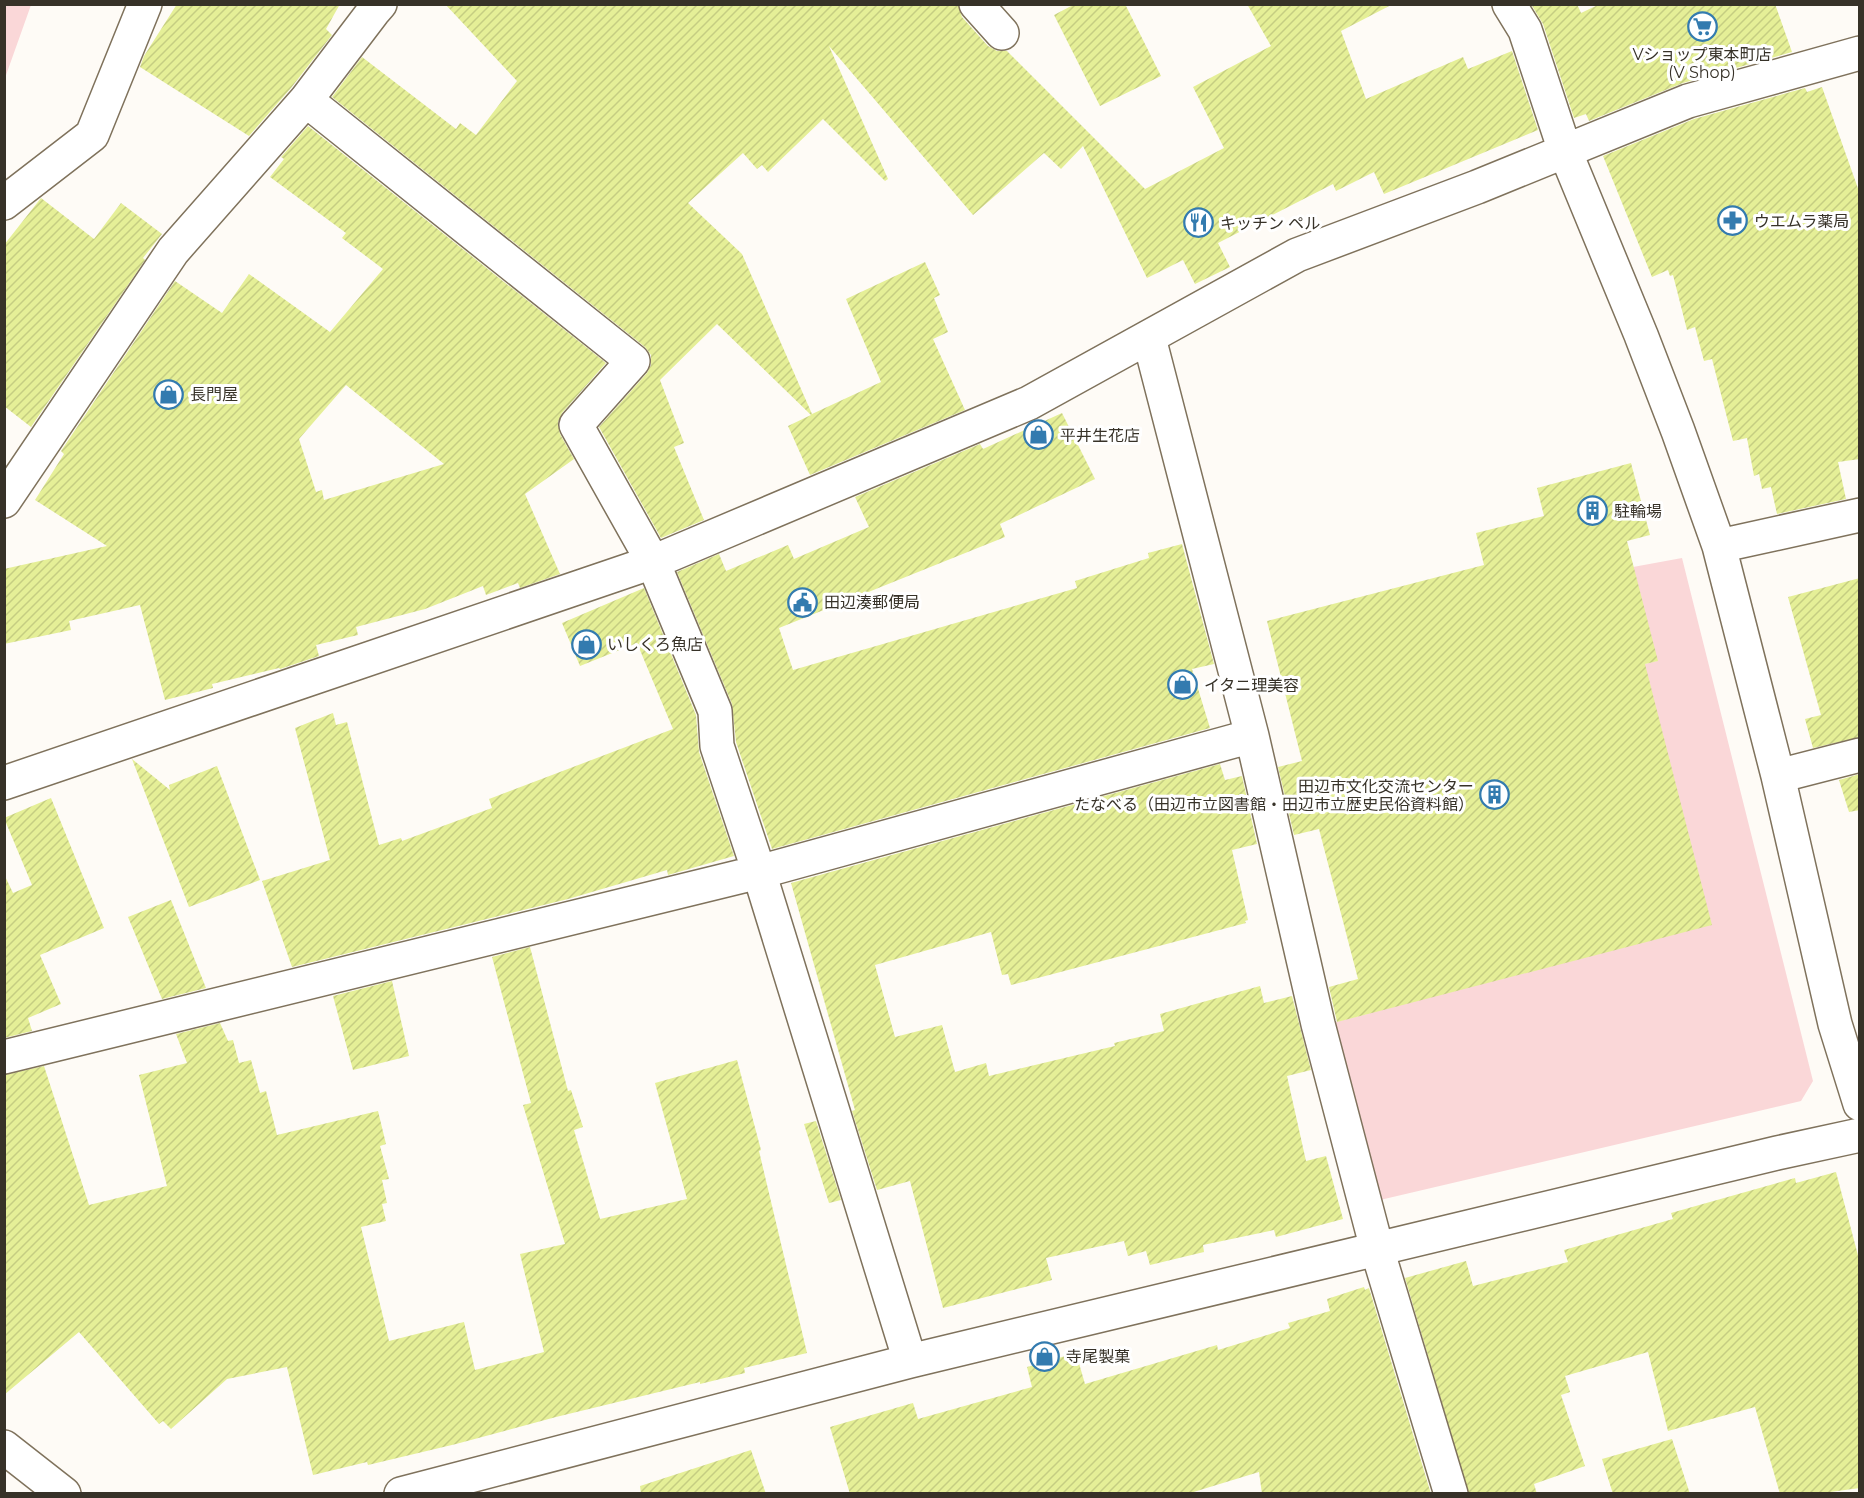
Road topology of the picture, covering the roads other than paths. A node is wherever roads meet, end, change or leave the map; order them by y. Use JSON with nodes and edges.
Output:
{"nodes":[{"id":1,"x":145,"y":4,"type":"edge"},
{"id":2,"x":380,"y":4,"type":"edge"},
{"id":3,"x":976,"y":4,"type":"edge"},
{"id":4,"x":1509,"y":4,"type":"edge"},
{"id":5,"x":1002,"y":33,"type":"dead end"},
{"id":6,"x":1860,"y":52,"type":"edge"},
{"id":7,"x":306,"y":100,"type":"junction"},
{"id":8,"x":1565,"y":151,"type":"junction"},
{"id":9,"x":4,"y":203,"type":"edge"},
{"id":10,"x":1149,"y":338,"type":"junction"},
{"id":11,"x":4,"y":501,"type":"edge"},
{"id":12,"x":1860,"y":515,"type":"edge"},
{"id":13,"x":1719,"y":546,"type":"junction"},
{"id":14,"x":653,"y":562,"type":"junction"},
{"id":15,"x":1252,"y":736,"type":"junction"},
{"id":16,"x":1860,"y":755,"type":"edge"},
{"id":17,"x":1778,"y":776,"type":"junction"},
{"id":18,"x":4,"y":783,"type":"edge"},
{"id":19,"x":759,"y":872,"type":"junction"},
{"id":20,"x":4,"y":1057,"type":"edge"},
{"id":21,"x":1860,"y":1104,"type":"edge"},
{"id":22,"x":1860,"y":1135,"type":"edge"},
{"id":23,"x":1377,"y":1249,"type":"junction"},
{"id":24,"x":910,"y":1361,"type":"junction"},
{"id":25,"x":4,"y":1447,"type":"edge"},
{"id":26,"x":64,"y":1494,"type":"edge"},
{"id":27,"x":401,"y":1494,"type":"edge"},
{"id":28,"x":1451,"y":1494,"type":"edge"}],
"edges":[{"from":1,"to":9,"type":"street"},
{"from":2,"to":7,"type":"street"},
{"from":3,"to":5,"type":"street"},
{"from":4,"to":8,"type":"street"},
{"from":6,"to":8,"type":"street"},
{"from":7,"to":11,"type":"street"},
{"from":7,"to":14,"type":"street"},
{"from":8,"to":10,"type":"street"},
{"from":8,"to":13,"type":"street"},
{"from":10,"to":14,"type":"street"},
{"from":10,"to":15,"type":"street"},
{"from":12,"to":13,"type":"street"},
{"from":13,"to":17,"type":"street"},
{"from":14,"to":18,"type":"street"},
{"from":14,"to":19,"type":"street"},
{"from":15,"to":19,"type":"street"},
{"from":15,"to":23,"type":"street"},
{"from":16,"to":17,"type":"street"},
{"from":17,"to":21,"type":"street"},
{"from":19,"to":20,"type":"street"},
{"from":19,"to":24,"type":"street"},
{"from":22,"to":23,"type":"street"},
{"from":23,"to":24,"type":"street"},
{"from":23,"to":28,"type":"street"},
{"from":24,"to":27,"type":"street"},
{"from":25,"to":26,"type":"street"}]}
